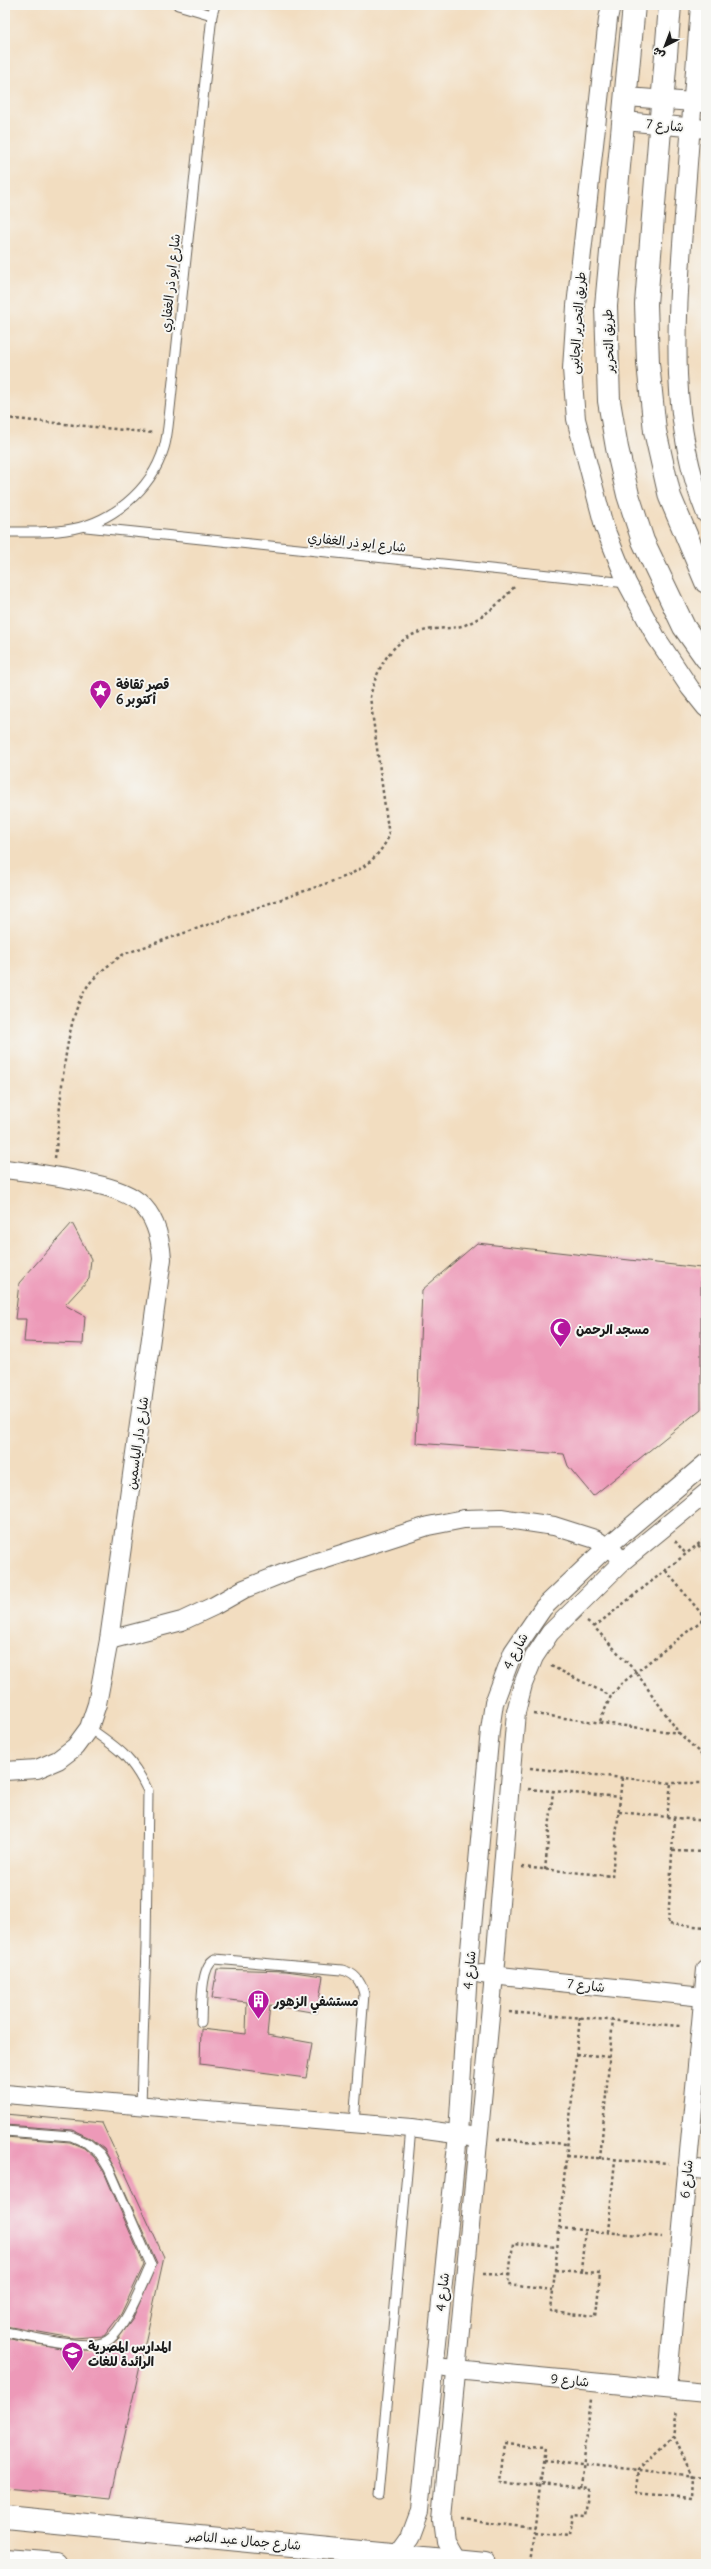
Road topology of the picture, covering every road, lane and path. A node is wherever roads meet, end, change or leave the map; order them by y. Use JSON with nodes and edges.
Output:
{"nodes":[{"id":1,"x":178,"y":5,"type":"edge"},
{"id":2,"x":215,"y":5,"type":"edge"},
{"id":3,"x":611,"y":5,"type":"edge"},
{"id":4,"x":634,"y":5,"type":"edge"},
{"id":5,"x":670,"y":5,"type":"edge"},
{"id":6,"x":700,"y":5,"type":"edge"},
{"id":7,"x":212,"y":15,"type":"junction"},
{"id":8,"x":627,"y":97,"type":"junction"},
{"id":9,"x":662,"y":100,"type":"junction"},
{"id":10,"x":699,"y":103,"type":"edge"},
{"id":11,"x":625,"y":121,"type":"junction"},
{"id":12,"x":660,"y":124,"type":"junction"},
{"id":13,"x":698,"y":128,"type":"edge"},
{"id":14,"x":5,"y":418,"type":"edge"},
{"id":15,"x":166,"y":434,"type":"junction"},
{"id":16,"x":706,"y":514,"type":"edge"},
{"id":17,"x":84,"y":526,"type":"junction"},
{"id":18,"x":5,"y":532,"type":"edge"},
{"id":19,"x":528,"y":573,"type":"junction"},
{"id":20,"x":706,"y":582,"type":"edge"},
{"id":21,"x":627,"y":583,"type":"junction"},
{"id":22,"x":706,"y":658,"type":"edge"},
{"id":23,"x":706,"y":708,"type":"edge"},
{"id":24,"x":5,"y":1169,"type":"edge"},
{"id":25,"x":54,"y":1175,"type":"junction"},
{"id":26,"x":706,"y":1463,"type":"edge"},
{"id":27,"x":706,"y":1493,"type":"edge"},
{"id":28,"x":706,"y":1538,"type":"edge"},
{"id":29,"x":698,"y":1544,"type":"junction"},
{"id":30,"x":608,"y":1546,"type":"junction"},
{"id":31,"x":706,"y":1554,"type":"edge"},
{"id":32,"x":623,"y":1561,"type":"junction"},
{"id":33,"x":666,"y":1571,"type":"junction"},
{"id":34,"x":570,"y":1612,"type":"junction"},
{"id":35,"x":705,"y":1618,"type":"edge"},
{"id":36,"x":594,"y":1627,"type":"junction"},
{"id":37,"x":109,"y":1640,"type":"junction"},
{"id":38,"x":534,"y":1657,"type":"junction"},
{"id":39,"x":636,"y":1672,"type":"junction"},
{"id":40,"x":611,"y":1696,"type":"junction"},
{"id":41,"x":516,"y":1712,"type":"junction"},
{"id":42,"x":600,"y":1721,"type":"junction"},
{"id":43,"x":89,"y":1728,"type":"junction"},
{"id":44,"x":679,"y":1733,"type":"junction"},
{"id":45,"x":706,"y":1759,"type":"edge"},
{"id":46,"x":511,"y":1766,"type":"junction"},
{"id":47,"x":5,"y":1771,"type":"edge"},
{"id":48,"x":622,"y":1778,"type":"junction"},
{"id":49,"x":706,"y":1782,"type":"edge"},
{"id":50,"x":670,"y":1783,"type":"junction"},
{"id":51,"x":510,"y":1787,"type":"junction"},
{"id":52,"x":553,"y":1791,"type":"junction"},
{"id":53,"x":620,"y":1797,"type":"junction"},
{"id":54,"x":619,"y":1812,"type":"junction"},
{"id":55,"x":667,"y":1817,"type":"junction"},
{"id":56,"x":674,"y":1818,"type":"junction"},
{"id":57,"x":706,"y":1821,"type":"edge"},
{"id":58,"x":672,"y":1851,"type":"junction"},
{"id":59,"x":706,"y":1852,"type":"edge"},
{"id":60,"x":503,"y":1866,"type":"junction"},
{"id":61,"x":545,"y":1870,"type":"junction"},
{"id":62,"x":706,"y":1927,"type":"edge"},
{"id":63,"x":706,"y":1969,"type":"edge"},
{"id":64,"x":468,"y":1972,"type":"junction"},
{"id":65,"x":494,"y":1975,"type":"junction"},
{"id":66,"x":703,"y":1997,"type":"junction"},
{"id":67,"x":491,"y":2010,"type":"junction"},
{"id":68,"x":580,"y":2017,"type":"junction"},
{"id":69,"x":614,"y":2020,"type":"junction"},
{"id":70,"x":201,"y":2022,"type":"dead end"},
{"id":71,"x":700,"y":2028,"type":"junction"},
{"id":72,"x":576,"y":2054,"type":"junction"},
{"id":73,"x":610,"y":2057,"type":"junction"},
{"id":74,"x":5,"y":2094,"type":"edge"},
{"id":75,"x":141,"y":2106,"type":"junction"},
{"id":76,"x":354,"y":2123,"type":"junction"},
{"id":77,"x":411,"y":2128,"type":"junction"},
{"id":78,"x":5,"y":2131,"type":"edge"},
{"id":79,"x":458,"y":2134,"type":"junction"},
{"id":80,"x":479,"y":2138,"type":"junction"},
{"id":81,"x":567,"y":2144,"type":"junction"},
{"id":82,"x":566,"y":2156,"type":"junction"},
{"id":83,"x":600,"y":2159,"type":"junction"},
{"id":84,"x":615,"y":2160,"type":"junction"},
{"id":85,"x":687,"y":2166,"type":"junction"},
{"id":86,"x":706,"y":2170,"type":"edge"},
{"id":87,"x":559,"y":2228,"type":"junction"},
{"id":88,"x":585,"y":2230,"type":"junction"},
{"id":89,"x":608,"y":2232,"type":"junction"},
{"id":90,"x":681,"y":2238,"type":"junction"},
{"id":91,"x":557,"y":2247,"type":"junction"},
{"id":92,"x":554,"y":2270,"type":"junction"},
{"id":93,"x":581,"y":2271,"type":"junction"},
{"id":94,"x":466,"y":2273,"type":"junction"},
{"id":95,"x":509,"y":2275,"type":"junction"},
{"id":96,"x":553,"y":2290,"type":"junction"},
{"id":97,"x":5,"y":2332,"type":"edge"},
{"id":98,"x":434,"y":2367,"type":"junction"},
{"id":99,"x":457,"y":2369,"type":"junction"},
{"id":100,"x":593,"y":2382,"type":"junction"},
{"id":101,"x":674,"y":2390,"type":"junction"},
{"id":102,"x":706,"y":2393,"type":"edge"},
{"id":103,"x":674,"y":2436,"type":"junction"},
{"id":104,"x":543,"y":2460,"type":"junction"},
{"id":105,"x":584,"y":2464,"type":"junction"},
{"id":106,"x":638,"y":2470,"type":"junction"},
{"id":107,"x":692,"y":2476,"type":"junction"},
{"id":108,"x":706,"y":2477,"type":"edge"},
{"id":109,"x":540,"y":2484,"type":"junction"},
{"id":110,"x":581,"y":2486,"type":"junction"},
{"id":111,"x":378,"y":2496,"type":"dead end"},
{"id":112,"x":5,"y":2517,"type":"edge"},
{"id":113,"x":442,"y":2518,"type":"junction"},
{"id":114,"x":535,"y":2528,"type":"junction"},
{"id":115,"x":534,"y":2534,"type":"junction"},
{"id":116,"x":397,"y":2554,"type":"junction"},
{"id":117,"x":456,"y":2561,"type":"junction"},
{"id":118,"x":15,"y":2562,"type":"edge"},
{"id":119,"x":58,"y":2564,"type":"edge"},
{"id":120,"x":484,"y":2564,"type":"edge"},
{"id":121,"x":530,"y":2564,"type":"edge"}],
"edges":[{"from":1,"to":7,"type":"lane"},
{"from":2,"to":7,"type":"lane","name":"شارع ابو ذر الغفاري"},
{"from":3,"to":21,"type":"street","name":"طريق التحرير الجانبى"},
{"from":4,"to":8,"type":"street","name":"طريق التحرير"},
{"from":5,"to":9,"type":"street"},
{"from":6,"to":10,"type":"street"},
{"from":7,"to":15,"type":"lane","name":"شارع ابو ذر الغفاري"},
{"from":8,"to":9,"type":"street","name":"شارع 7"},
{"from":8,"to":11,"type":"street","name":"طريق التحرير"},
{"from":9,"to":10,"type":"street","name":"شارع 7"},
{"from":9,"to":12,"type":"street"},
{"from":10,"to":13,"type":"street"},
{"from":11,"to":12,"type":"street","name":"شارع 7"},
{"from":11,"to":22,"type":"street","name":"طريق التحرير"},
{"from":12,"to":13,"type":"street","name":"شارع 7"},
{"from":12,"to":20,"type":"street"},
{"from":13,"to":16,"type":"street"},
{"from":14,"to":15,"type":"path"},
{"from":15,"to":17,"type":"lane","name":"شارع ابو ذر الغفاري"},
{"from":17,"to":18,"type":"lane","name":"شارع ابو ذر الغفاري"},
{"from":17,"to":19,"type":"lane","name":"شارع ابو ذر الغفاري"},
{"from":19,"to":21,"type":"lane","name":"شارع ابو ذر الغفاري"},
{"from":19,"to":25,"type":"path"},
{"from":21,"to":23,"type":"street","name":"طريق التحرير الجانبى"},
{"from":24,"to":25,"type":"street","name":"شارع دار الياسمين"},
{"from":25,"to":37,"type":"street","name":"شارع دار الياسمين"},
{"from":26,"to":30,"type":"street","name":"شارع 4"},
{"from":27,"to":32,"type":"street","name":"شارع 4"},
{"from":28,"to":29,"type":"path"},
{"from":29,"to":31,"type":"path"},
{"from":29,"to":33,"type":"path"},
{"from":30,"to":32,"type":"street"},
{"from":30,"to":37,"type":"street"},
{"from":30,"to":64,"type":"street","name":"شارع 4"},
{"from":32,"to":34,"type":"street","name":"شارع 4"},
{"from":33,"to":35,"type":"path"},
{"from":33,"to":36,"type":"path"},
{"from":34,"to":36,"type":"path"},
{"from":34,"to":38,"type":"street","name":"شارع 4"},
{"from":35,"to":39,"type":"path"},
{"from":36,"to":39,"type":"path"},
{"from":37,"to":43,"type":"street","name":"شارع دار الياسمين"},
{"from":38,"to":40,"type":"path"},
{"from":38,"to":41,"type":"street","name":"شارع 4"},
{"from":39,"to":40,"type":"path"},
{"from":39,"to":44,"type":"path"},
{"from":40,"to":42,"type":"path"},
{"from":41,"to":42,"type":"path"},
{"from":41,"to":46,"type":"street","name":"شارع 4"},
{"from":42,"to":44,"type":"path"},
{"from":43,"to":47,"type":"street","name":"شارع دار الياسمين"},
{"from":43,"to":75,"type":"lane"},
{"from":44,"to":45,"type":"path"},
{"from":46,"to":48,"type":"path"},
{"from":46,"to":51,"type":"street","name":"شارع 4"},
{"from":48,"to":50,"type":"path"},
{"from":48,"to":53,"type":"path"},
{"from":49,"to":50,"type":"path"},
{"from":50,"to":55,"type":"path"},
{"from":51,"to":52,"type":"path"},
{"from":51,"to":60,"type":"street","name":"شارع 4"},
{"from":52,"to":53,"type":"path"},
{"from":52,"to":61,"type":"path"},
{"from":53,"to":54,"type":"path"},
{"from":54,"to":55,"type":"path"},
{"from":54,"to":61,"type":"path"},
{"from":55,"to":56,"type":"path"},
{"from":56,"to":57,"type":"path"},
{"from":56,"to":58,"type":"path"},
{"from":58,"to":59,"type":"path"},
{"from":58,"to":62,"type":"path"},
{"from":60,"to":61,"type":"path"},
{"from":60,"to":65,"type":"street","name":"شارع 4"},
{"from":63,"to":66,"type":"street","name":"شارع 6"},
{"from":64,"to":65,"type":"street","name":"شارع 7"},
{"from":64,"to":79,"type":"street","name":"شارع 4"},
{"from":65,"to":66,"type":"street","name":"شارع 7"},
{"from":65,"to":67,"type":"street","name":"شارع 4"},
{"from":66,"to":71,"type":"street","name":"شارع 6"},
{"from":67,"to":68,"type":"path"},
{"from":67,"to":80,"type":"street","name":"شارع 4"},
{"from":68,"to":69,"type":"path"},
{"from":68,"to":72,"type":"path"},
{"from":69,"to":71,"type":"path"},
{"from":69,"to":73,"type":"path"},
{"from":70,"to":76,"type":"lane"},
{"from":71,"to":85,"type":"street","name":"شارع 6"},
{"from":72,"to":73,"type":"path"},
{"from":72,"to":81,"type":"path"},
{"from":73,"to":83,"type":"path"},
{"from":74,"to":75,"type":"street"},
{"from":75,"to":76,"type":"street"},
{"from":76,"to":77,"type":"street"},
{"from":77,"to":79,"type":"street"},
{"from":77,"to":111,"type":"lane"},
{"from":78,"to":97,"type":"lane"},
{"from":79,"to":80,"type":"street"},
{"from":79,"to":98,"type":"street","name":"شارع 4"},
{"from":80,"to":81,"type":"path"},
{"from":80,"to":94,"type":"street","name":"شارع 4"},
{"from":81,"to":82,"type":"path"},
{"from":82,"to":83,"type":"path"},
{"from":82,"to":87,"type":"path"},
{"from":83,"to":84,"type":"path"},
{"from":84,"to":85,"type":"path"},
{"from":84,"to":89,"type":"path"},
{"from":85,"to":86,"type":"street"},
{"from":85,"to":90,"type":"street","name":"شارع 6"},
{"from":87,"to":88,"type":"path"},
{"from":87,"to":91,"type":"path"},
{"from":88,"to":89,"type":"path"},
{"from":88,"to":93,"type":"path"},
{"from":89,"to":90,"type":"path"},
{"from":90,"to":101,"type":"street","name":"شارع 6"},
{"from":91,"to":92,"type":"path"},
{"from":91,"to":95,"type":"path"},
{"from":92,"to":93,"type":"path"},
{"from":92,"to":96,"type":"path"},
{"from":93,"to":96,"type":"path"},
{"from":94,"to":95,"type":"path"},
{"from":94,"to":99,"type":"street","name":"شارع 4"},
{"from":95,"to":96,"type":"path"},
{"from":98,"to":99,"type":"street","name":"شارع 9"},
{"from":98,"to":116,"type":"street","name":"شارع 4"},
{"from":99,"to":100,"type":"street","name":"شارع 9"},
{"from":99,"to":113,"type":"street","name":"شارع 4"},
{"from":100,"to":101,"type":"street","name":"شارع 9"},
{"from":100,"to":105,"type":"path"},
{"from":101,"to":102,"type":"street","name":"شارع 9"},
{"from":101,"to":103,"type":"path"},
{"from":103,"to":106,"type":"path"},
{"from":103,"to":107,"type":"path"},
{"from":104,"to":105,"type":"path"},
{"from":104,"to":109,"type":"path"},
{"from":104,"to":109,"type":"path"},
{"from":105,"to":106,"type":"path"},
{"from":105,"to":110,"type":"path"},
{"from":106,"to":107,"type":"path"},
{"from":106,"to":107,"type":"path"},
{"from":107,"to":108,"type":"path"},
{"from":109,"to":110,"type":"path"},
{"from":109,"to":114,"type":"path"},
{"from":110,"to":115,"type":"path"},
{"from":112,"to":116,"type":"street","name":"شارع جمال عبد الناصر"},
{"from":113,"to":114,"type":"path"},
{"from":113,"to":117,"type":"street","name":"شارع 4"},
{"from":114,"to":115,"type":"path"},
{"from":115,"to":121,"type":"path"},
{"from":116,"to":117,"type":"street","name":"شارع جمال عبد الناصر"},
{"from":117,"to":120,"type":"street","name":"شارع جمال عبد الناصر"},
{"from":118,"to":119,"type":"street"}]}
